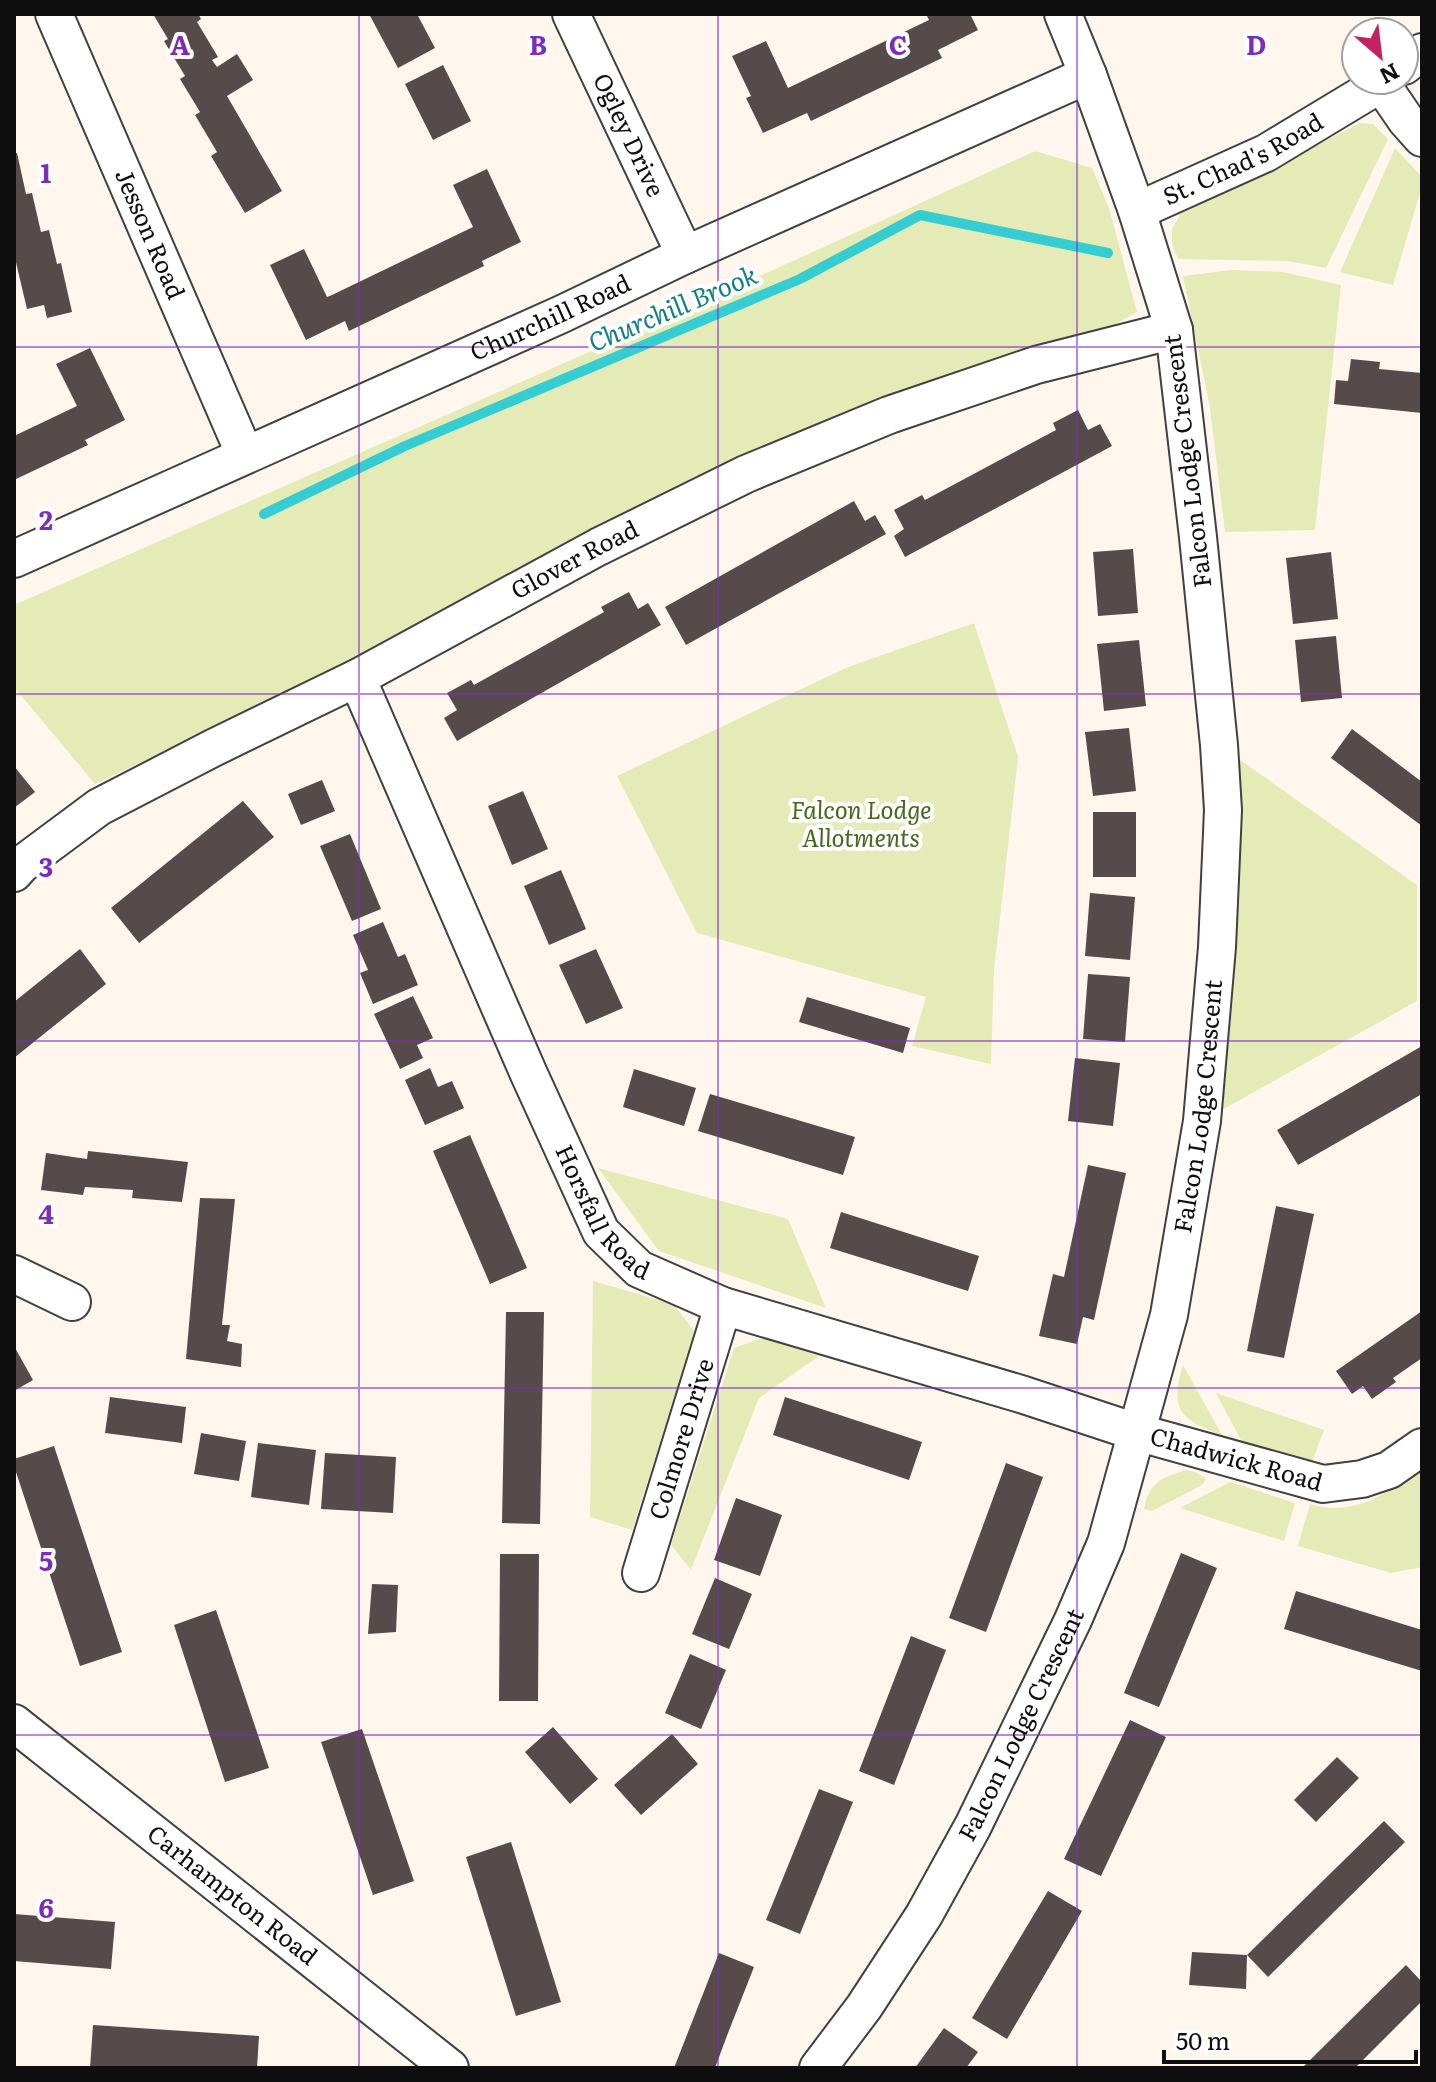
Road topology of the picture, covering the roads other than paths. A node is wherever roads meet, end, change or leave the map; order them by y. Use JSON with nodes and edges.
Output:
{"nodes":[{"id":1,"x":54,"y":14,"type":"edge"},
{"id":2,"x":571,"y":14,"type":"edge"},
{"id":3,"x":1063,"y":14,"type":"edge"},
{"id":4,"x":1088,"y":75,"type":"junction"},
{"id":5,"x":1360,"y":96,"type":"edge"},
{"id":6,"x":1398,"y":96,"type":"edge"},
{"id":7,"x":1422,"y":138,"type":"edge"},
{"id":8,"x":1137,"y":211,"type":"junction"},
{"id":9,"x":685,"y":255,"type":"junction"},
{"id":10,"x":1174,"y":330,"type":"junction"},
{"id":11,"x":245,"y":455,"type":"junction"},
{"id":12,"x":14,"y":559,"type":"edge"},
{"id":13,"x":357,"y":678,"type":"junction"},
{"id":14,"x":14,"y":873,"type":"edge"},
{"id":15,"x":14,"y":1274,"type":"edge"},
{"id":16,"x":72,"y":1302,"type":"dead end"},
{"id":17,"x":723,"y":1306,"type":"junction"},
{"id":18,"x":1136,"y":1432,"type":"junction"},
{"id":19,"x":1422,"y":1447,"type":"edge"},
{"id":20,"x":641,"y":1573,"type":"dead end"},
{"id":21,"x":14,"y":1723,"type":"edge"},
{"id":22,"x":450,"y":2068,"type":"edge"},
{"id":23,"x":818,"y":2068,"type":"edge"}],
"edges":[{"from":1,"to":11,"type":"street","name":"Jesson Road"},
{"from":2,"to":9,"type":"street","name":"Ogley Drive"},
{"from":3,"to":4,"type":"street","name":"Falcon Lodge Crescent"},
{"from":4,"to":8,"type":"street","name":"Falcon Lodge Crescent"},
{"from":4,"to":9,"type":"street","name":"Churchill Road"},
{"from":5,"to":8,"type":"street","name":"St. Chad's Road"},
{"from":6,"to":7,"type":"street"},
{"from":8,"to":10,"type":"street","name":"Falcon Lodge Crescent"},
{"from":9,"to":11,"type":"street","name":"Churchill Road"},
{"from":10,"to":13,"type":"street","name":"Glover Road"},
{"from":10,"to":18,"type":"street","name":"Falcon Lodge Crescent"},
{"from":11,"to":12,"type":"street","name":"Churchill Road"},
{"from":13,"to":14,"type":"street","name":"Glover Road"},
{"from":13,"to":17,"type":"street","name":"Horsfall Road"},
{"from":15,"to":16,"type":"street"},
{"from":17,"to":18,"type":"street","name":"Horsfall Road"},
{"from":17,"to":20,"type":"street","name":"Colmore Drive"},
{"from":18,"to":19,"type":"street","name":"Chadwick Road"},
{"from":18,"to":23,"type":"street","name":"Falcon Lodge Crescent"},
{"from":21,"to":22,"type":"street","name":"Carhampton Road"}]}
